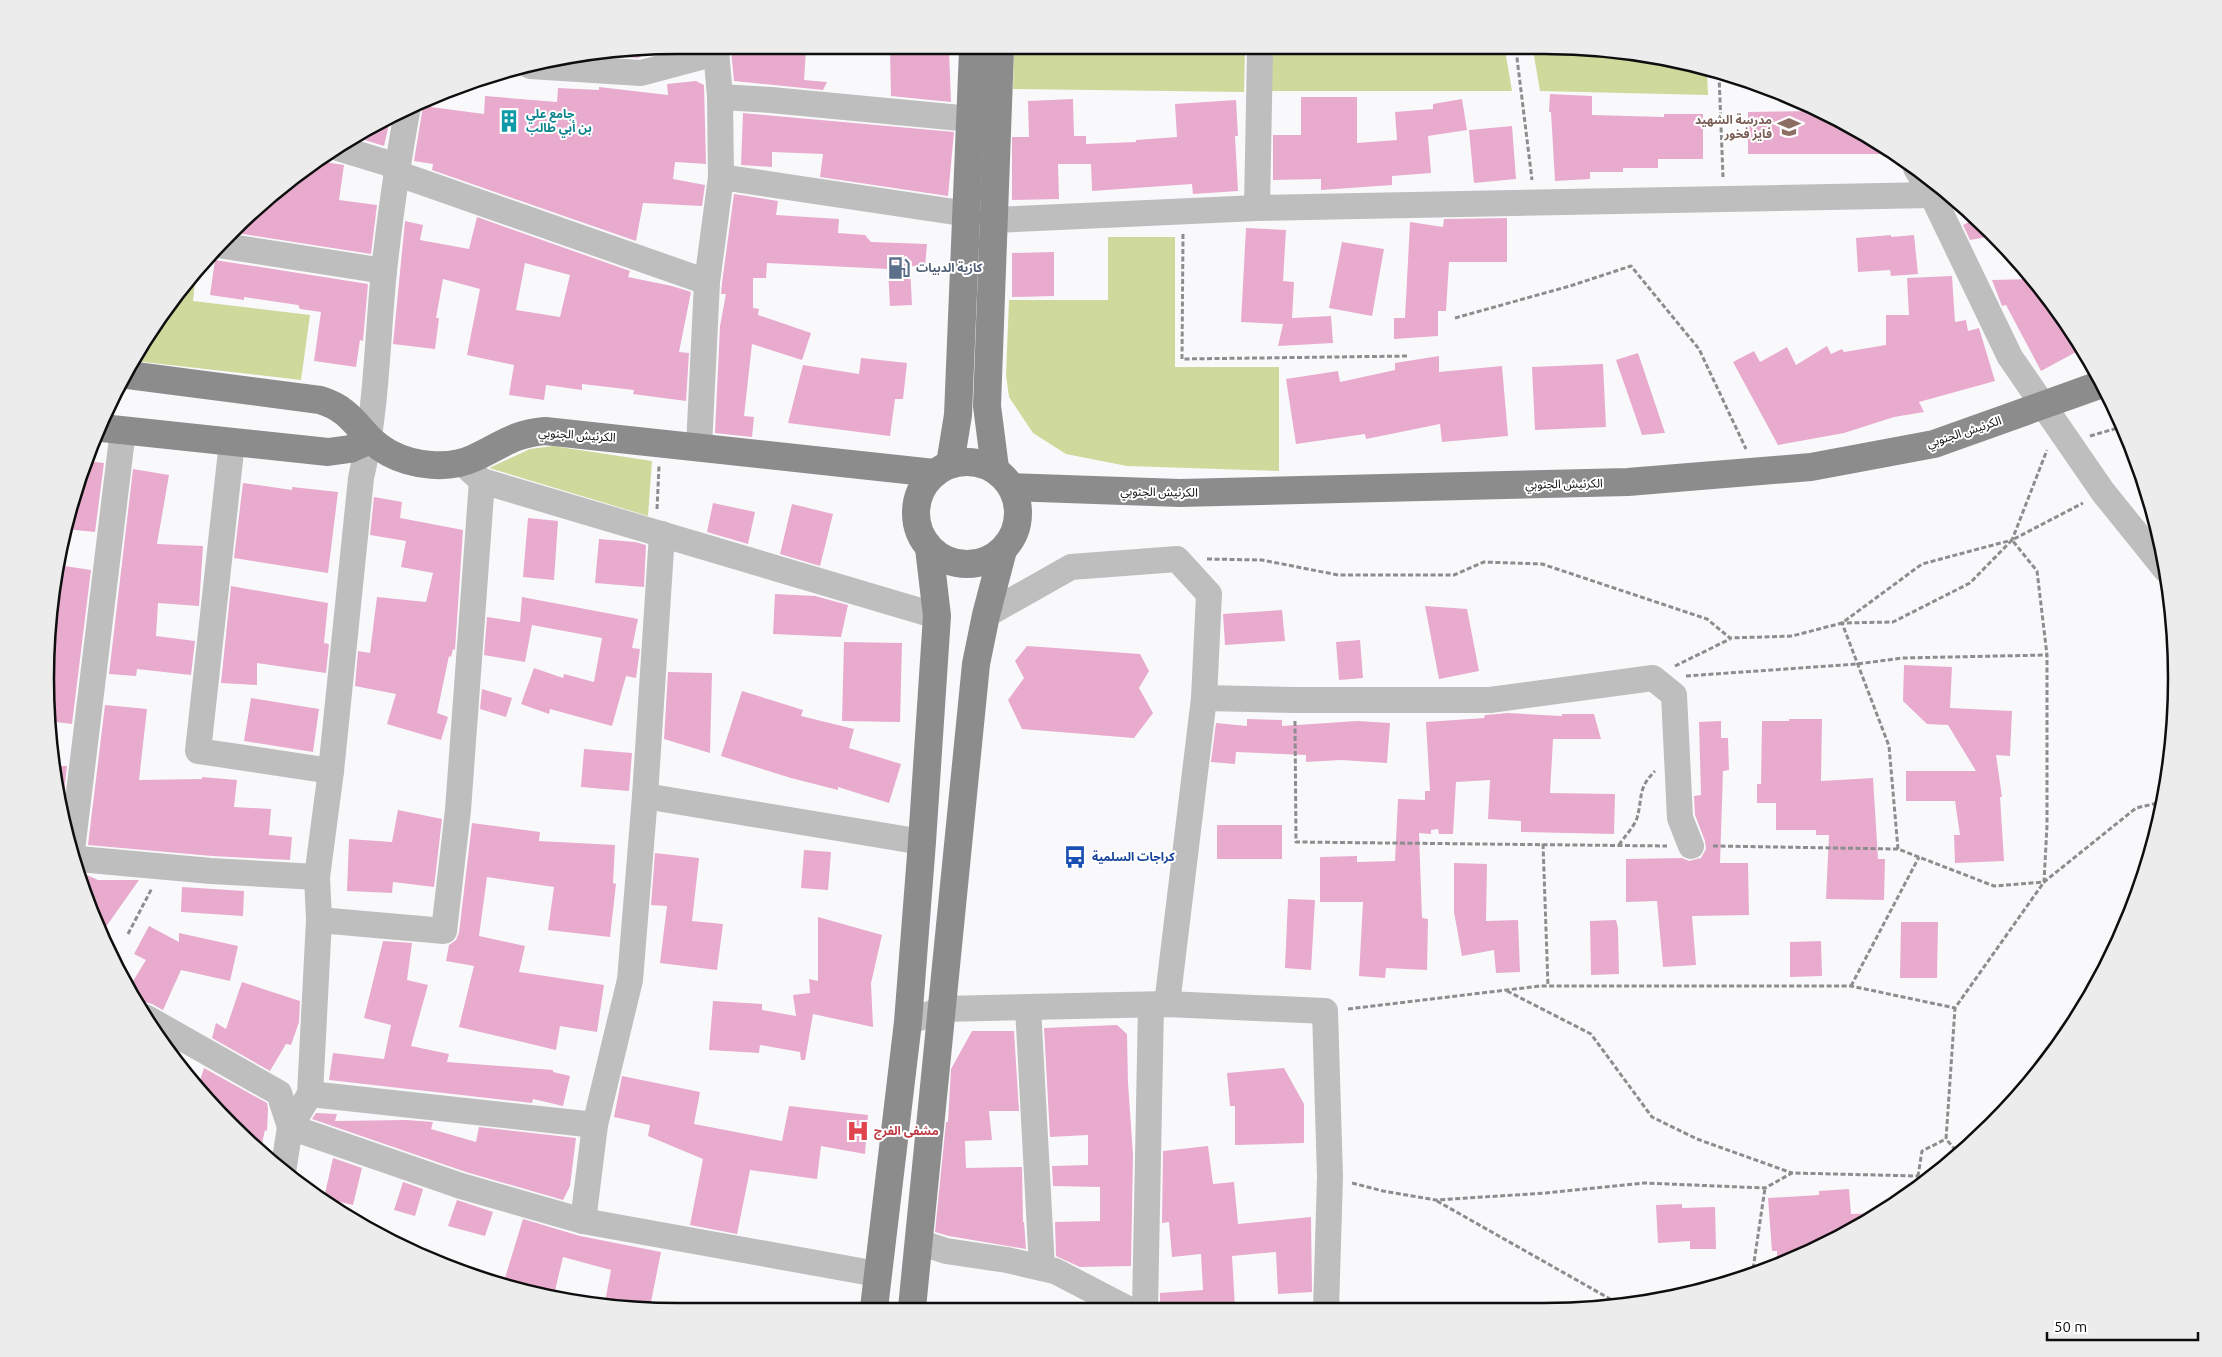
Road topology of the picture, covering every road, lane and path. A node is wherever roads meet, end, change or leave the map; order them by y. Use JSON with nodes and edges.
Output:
{"nodes":[{"id":1,"x":709,"y":54,"type":"edge"},
{"id":2,"x":716,"y":54,"type":"edge"},
{"id":3,"x":973,"y":54,"type":"edge"},
{"id":4,"x":1000,"y":54,"type":"edge"},
{"id":5,"x":1260,"y":54,"type":"edge"},
{"id":6,"x":1516,"y":54,"type":"edge"},
{"id":7,"x":551,"y":67,"type":"edge"},
{"id":8,"x":1719,"y":79,"type":"edge"},
{"id":9,"x":720,"y":97,"type":"junction"},
{"id":10,"x":406,"y":116,"type":"edge"},
{"id":11,"x":971,"y":119,"type":"junction"},
{"id":12,"x":345,"y":150,"type":"edge"},
{"id":13,"x":396,"y":170,"type":"junction"},
{"id":14,"x":721,"y":177,"type":"junction"},
{"id":15,"x":1917,"y":178,"type":"edge"},
{"id":16,"x":1926,"y":184,"type":"edge"},
{"id":17,"x":1724,"y":199,"type":"junction"},
{"id":18,"x":1535,"y":203,"type":"junction"},
{"id":19,"x":1257,"y":208,"type":"junction"},
{"id":20,"x":1183,"y":211,"type":"junction"},
{"id":21,"x":968,"y":214,"type":"junction"},
{"id":22,"x":994,"y":220,"type":"junction"},
{"id":23,"x":228,"y":247,"type":"edge"},
{"id":24,"x":384,"y":271,"type":"junction"},
{"id":25,"x":708,"y":282,"type":"junction"},
{"id":26,"x":1455,"y":318,"type":"dead end"},
{"id":27,"x":1410,"y":356,"type":"dead end"},
{"id":28,"x":132,"y":376,"type":"edge"},
{"id":29,"x":2097,"y":389,"type":"edge"},
{"id":30,"x":2056,"y":426,"type":"junction"},
{"id":31,"x":2115,"y":426,"type":"edge"},
{"id":32,"x":112,"y":429,"type":"edge"},
{"id":33,"x":370,"y":440,"type":"junction"},
{"id":34,"x":232,"y":442,"type":"junction"},
{"id":35,"x":660,"y":443,"type":"junction"},
{"id":36,"x":699,"y":447,"type":"junction"},
{"id":37,"x":462,"y":462,"type":"junction"},
{"id":38,"x":942,"y":468,"type":"junction"},
{"id":39,"x":1757,"y":472,"type":"junction"},
{"id":40,"x":1003,"y":478,"type":"junction"},
{"id":41,"x":482,"y":481,"type":"junction"},
{"id":42,"x":2103,"y":492,"type":"junction"},
{"id":43,"x":662,"y":534,"type":"junction"},
{"id":44,"x":2012,"y":540,"type":"junction"},
{"id":45,"x":929,"y":548,"type":"junction"},
{"id":46,"x":1004,"y":550,"type":"junction"},
{"id":47,"x":2156,"y":558,"type":"edge"},
{"id":48,"x":1177,"y":559,"type":"junction"},
{"id":49,"x":986,"y":615,"type":"junction"},
{"id":50,"x":937,"y":616,"type":"junction"},
{"id":51,"x":1842,"y":623,"type":"junction"},
{"id":52,"x":1730,"y":638,"type":"junction"},
{"id":53,"x":2046,"y":656,"type":"junction"},
{"id":54,"x":1857,"y":664,"type":"junction"},
{"id":55,"x":1653,"y":678,"type":"junction"},
{"id":56,"x":1204,"y":698,"type":"junction"},
{"id":57,"x":1659,"y":767,"type":"dead end"},
{"id":58,"x":331,"y":771,"type":"junction"},
{"id":59,"x":645,"y":796,"type":"junction"},
{"id":60,"x":74,"y":834,"type":"edge"},
{"id":61,"x":922,"y":842,"type":"junction"},
{"id":62,"x":1543,"y":844,"type":"dead end"},
{"id":63,"x":1619,"y":845,"type":"dead end"},
{"id":64,"x":1691,"y":846,"type":"dead end"},
{"id":65,"x":1898,"y":849,"type":"dead end"},
{"id":66,"x":1919,"y":857,"type":"dead end"},
{"id":67,"x":81,"y":859,"type":"edge"},
{"id":68,"x":157,"y":866,"type":"junction"},
{"id":69,"x":317,"y":877,"type":"junction"},
{"id":70,"x":318,"y":920,"type":"junction"},
{"id":71,"x":128,"y":934,"type":"dead end"},
{"id":72,"x":1548,"y":986,"type":"junction"},
{"id":73,"x":1851,"y":986,"type":"junction"},
{"id":74,"x":1507,"y":990,"type":"junction"},
{"id":75,"x":1159,"y":1004,"type":"junction"},
{"id":76,"x":1028,"y":1007,"type":"junction"},
{"id":77,"x":1955,"y":1008,"type":"junction"},
{"id":78,"x":943,"y":1009,"type":"junction"},
{"id":79,"x":1325,"y":1011,"type":"junction"},
{"id":80,"x":908,"y":1022,"type":"junction"},
{"id":81,"x":158,"y":1024,"type":"edge"},
{"id":82,"x":310,"y":1094,"type":"junction"},
{"id":83,"x":595,"y":1124,"type":"junction"},
{"id":84,"x":290,"y":1127,"type":"junction"},
{"id":85,"x":1946,"y":1139,"type":"junction"},
{"id":86,"x":1954,"y":1149,"type":"edge"},
{"id":87,"x":284,"y":1163,"type":"edge"},
{"id":88,"x":1792,"y":1173,"type":"junction"},
{"id":89,"x":1918,"y":1176,"type":"joint"},
{"id":90,"x":1330,"y":1177,"type":"junction"},
{"id":91,"x":1765,"y":1188,"type":"junction"},
{"id":92,"x":1436,"y":1200,"type":"junction"},
{"id":93,"x":583,"y":1222,"type":"junction"},
{"id":94,"x":919,"y":1242,"type":"junction"},
{"id":95,"x":1753,"y":1267,"type":"edge"},
{"id":96,"x":1042,"y":1268,"type":"junction"},
{"id":97,"x":878,"y":1274,"type":"junction"},
{"id":98,"x":1611,"y":1299,"type":"edge"},
{"id":99,"x":875,"y":1303,"type":"edge"},
{"id":100,"x":913,"y":1303,"type":"edge"},
{"id":101,"x":1116,"y":1303,"type":"edge"},
{"id":102,"x":1145,"y":1303,"type":"edge"},
{"id":103,"x":1326,"y":1303,"type":"edge"}],
"edges":[{"from":1,"to":7,"type":"street"},
{"from":2,"to":9,"type":"street"},
{"from":3,"to":11,"type":"main road"},
{"from":4,"to":22,"type":"main road"},
{"from":5,"to":19,"type":"street"},
{"from":6,"to":18,"type":"path"},
{"from":8,"to":17,"type":"path"},
{"from":9,"to":11,"type":"street"},
{"from":9,"to":14,"type":"street"},
{"from":10,"to":13,"type":"street"},
{"from":11,"to":21,"type":"main road"},
{"from":12,"to":13,"type":"street"},
{"from":13,"to":24,"type":"street"},
{"from":13,"to":25,"type":"street"},
{"from":14,"to":21,"type":"street"},
{"from":14,"to":25,"type":"street"},
{"from":15,"to":17,"type":"street"},
{"from":16,"to":30,"type":"street"},
{"from":17,"to":18,"type":"street"},
{"from":18,"to":19,"type":"street"},
{"from":19,"to":20,"type":"street"},
{"from":20,"to":22,"type":"street"},
{"from":20,"to":27,"type":"path"},
{"from":21,"to":38,"type":"main road"},
{"from":22,"to":40,"type":"main road"},
{"from":23,"to":24,"type":"street"},
{"from":24,"to":33,"type":"street"},
{"from":25,"to":36,"type":"street"},
{"from":26,"to":39,"type":"path"},
{"from":28,"to":33,"type":"main road","name":"الكرنيش الجنوبي"},
{"from":29,"to":30,"type":"main road","name":"الكرنيش الجنوبي"},
{"from":30,"to":31,"type":"path"},
{"from":30,"to":39,"type":"main road","name":"الكرنيش الجنوبي"},
{"from":30,"to":42,"type":"street"},
{"from":30,"to":44,"type":"path"},
{"from":32,"to":34,"type":"main road"},
{"from":32,"to":60,"type":"street"},
{"from":33,"to":34,"type":"main road"},
{"from":33,"to":37,"type":"main road","name":"الكرنيش الجنوبي"},
{"from":33,"to":58,"type":"street"},
{"from":34,"to":58,"type":"street"},
{"from":35,"to":36,"type":"main road","name":"الكرنيش الجنوبي"},
{"from":35,"to":37,"type":"main road","name":"الكرنيش الجنوبي"},
{"from":35,"to":43,"type":"path"},
{"from":36,"to":38,"type":"main road","name":"الكرنيش الجنوبي"},
{"from":37,"to":41,"type":"street"},
{"from":38,"to":40,"type":"main road"},
{"from":38,"to":45,"type":"main road"},
{"from":39,"to":40,"type":"main road","name":"الكرنيش الجنوبي"},
{"from":40,"to":46,"type":"main road"},
{"from":41,"to":43,"type":"street"},
{"from":41,"to":70,"type":"street"},
{"from":42,"to":44,"type":"path"},
{"from":42,"to":47,"type":"street"},
{"from":43,"to":50,"type":"street"},
{"from":43,"to":59,"type":"street"},
{"from":44,"to":51,"type":"path"},
{"from":44,"to":51,"type":"path"},
{"from":44,"to":53,"type":"path"},
{"from":45,"to":46,"type":"main road"},
{"from":45,"to":50,"type":"main road"},
{"from":46,"to":49,"type":"main road"},
{"from":48,"to":49,"type":"street"},
{"from":48,"to":52,"type":"path"},
{"from":48,"to":56,"type":"street"},
{"from":49,"to":78,"type":"main road"},
{"from":50,"to":61,"type":"main road"},
{"from":51,"to":52,"type":"path"},
{"from":51,"to":54,"type":"path"},
{"from":52,"to":55,"type":"path"},
{"from":53,"to":54,"type":"path"},
{"from":53,"to":77,"type":"path"},
{"from":54,"to":55,"type":"path"},
{"from":54,"to":65,"type":"path"},
{"from":55,"to":56,"type":"street"},
{"from":55,"to":64,"type":"street"},
{"from":56,"to":75,"type":"street"},
{"from":57,"to":63,"type":"path"},
{"from":58,"to":69,"type":"street"},
{"from":59,"to":61,"type":"street"},
{"from":59,"to":83,"type":"street"},
{"from":61,"to":80,"type":"main road"},
{"from":62,"to":72,"type":"path"},
{"from":66,"to":73,"type":"path"},
{"from":67,"to":68,"type":"street"},
{"from":68,"to":69,"type":"street"},
{"from":68,"to":71,"type":"path"},
{"from":69,"to":70,"type":"street"},
{"from":70,"to":82,"type":"street"},
{"from":72,"to":73,"type":"path"},
{"from":72,"to":74,"type":"path"},
{"from":73,"to":77,"type":"path"},
{"from":74,"to":79,"type":"path"},
{"from":74,"to":88,"type":"path"},
{"from":75,"to":76,"type":"street"},
{"from":75,"to":79,"type":"street"},
{"from":75,"to":102,"type":"street"},
{"from":76,"to":78,"type":"street"},
{"from":76,"to":96,"type":"street"},
{"from":77,"to":85,"type":"path"},
{"from":78,"to":80,"type":"street"},
{"from":78,"to":94,"type":"main road"},
{"from":79,"to":90,"type":"street"},
{"from":80,"to":97,"type":"main road"},
{"from":81,"to":84,"type":"street"},
{"from":82,"to":83,"type":"street"},
{"from":82,"to":84,"type":"street"},
{"from":83,"to":93,"type":"street"},
{"from":84,"to":87,"type":"street"},
{"from":84,"to":93,"type":"street"},
{"from":85,"to":86,"type":"path"},
{"from":85,"to":89,"type":"path"},
{"from":88,"to":89,"type":"path"},
{"from":88,"to":91,"type":"path"},
{"from":90,"to":92,"type":"path"},
{"from":90,"to":103,"type":"street"},
{"from":91,"to":92,"type":"path"},
{"from":91,"to":95,"type":"path"},
{"from":92,"to":98,"type":"path"},
{"from":93,"to":97,"type":"street"},
{"from":94,"to":96,"type":"street"},
{"from":94,"to":100,"type":"main road"},
{"from":96,"to":101,"type":"street"},
{"from":97,"to":99,"type":"main road"}]}
